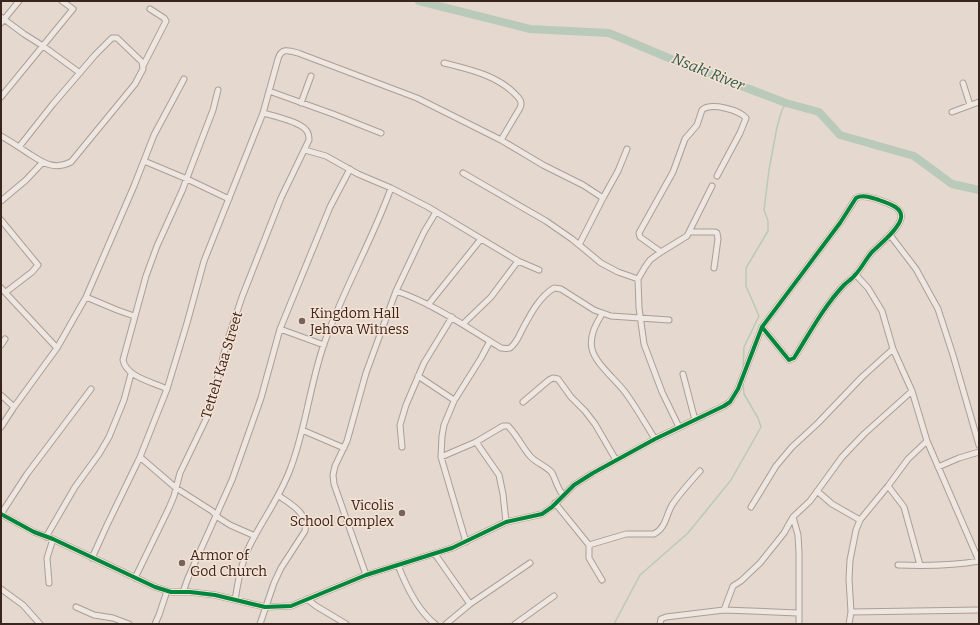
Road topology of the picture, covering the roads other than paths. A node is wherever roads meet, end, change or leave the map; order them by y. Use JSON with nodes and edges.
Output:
{"nodes":[{"id":1,"x":19,"y":1,"type":"edge"},
{"id":2,"x":62,"y":1,"type":"edge"},
{"id":3,"x":150,"y":9,"type":"dead end"},
{"id":4,"x":2,"y":20,"type":"edge"},
{"id":5,"x":43,"y":46,"type":"junction"},
{"id":6,"x":444,"y":63,"type":"dead end"},
{"id":7,"x":143,"y":66,"type":"junction"},
{"id":8,"x":80,"y":73,"type":"junction"},
{"id":9,"x":311,"y":76,"type":"dead end"},
{"id":10,"x":184,"y":78,"type":"dead end"},
{"id":11,"x":963,"y":83,"type":"dead end"},
{"id":12,"x":218,"y":90,"type":"dead end"},
{"id":13,"x":269,"y":91,"type":"junction"},
{"id":14,"x":1,"y":97,"type":"edge"},
{"id":15,"x":979,"y":102,"type":"edge"},
{"id":16,"x":301,"y":103,"type":"junction"},
{"id":17,"x":970,"y":105,"type":"junction"},
{"id":18,"x":952,"y":112,"type":"dead end"},
{"id":19,"x":263,"y":113,"type":"junction"},
{"id":20,"x":381,"y":133,"type":"dead end"},
{"id":21,"x":1,"y":136,"type":"edge"},
{"id":22,"x":501,"y":140,"type":"junction"},
{"id":23,"x":19,"y":147,"type":"junction"},
{"id":24,"x":305,"y":150,"type":"junction"},
{"id":25,"x":627,"y":150,"type":"dead end"},
{"id":26,"x":144,"y":161,"type":"junction"},
{"id":27,"x":42,"y":163,"type":"junction"},
{"id":28,"x":350,"y":169,"type":"junction"},
{"id":29,"x":463,"y":172,"type":"dead end"},
{"id":30,"x":717,"y":176,"type":"dead end"},
{"id":31,"x":187,"y":178,"type":"junction"},
{"id":32,"x":712,"y":186,"type":"dead end"},
{"id":33,"x":391,"y":188,"type":"junction"},
{"id":34,"x":2,"y":198,"type":"edge"},
{"id":35,"x":602,"y":198,"type":"junction"},
{"id":36,"x":229,"y":200,"type":"junction"},
{"id":37,"x":436,"y":212,"type":"junction"},
{"id":38,"x":1,"y":220,"type":"edge"},
{"id":39,"x":690,"y":232,"type":"junction"},
{"id":40,"x":890,"y":235,"type":"junction"},
{"id":41,"x":481,"y":239,"type":"junction"},
{"id":42,"x":579,"y":245,"type":"junction"},
{"id":43,"x":661,"y":252,"type":"junction"},
{"id":44,"x":518,"y":261,"type":"junction"},
{"id":45,"x":714,"y":268,"type":"dead end"},
{"id":46,"x":539,"y":270,"type":"dead end"},
{"id":47,"x":856,"y":275,"type":"junction"},
{"id":48,"x":638,"y":279,"type":"junction"},
{"id":49,"x":1,"y":288,"type":"edge"},
{"id":50,"x":396,"y":291,"type":"junction"},
{"id":51,"x":6,"y":292,"type":"junction"},
{"id":52,"x":86,"y":297,"type":"junction"},
{"id":53,"x":428,"y":304,"type":"junction"},
{"id":54,"x":602,"y":314,"type":"junction"},
{"id":55,"x":134,"y":316,"type":"junction"},
{"id":56,"x":640,"y":317,"type":"junction"},
{"id":57,"x":452,"y":318,"type":"junction"},
{"id":58,"x":669,"y":320,"type":"dead end"},
{"id":59,"x":463,"y":324,"type":"junction"},
{"id":60,"x":762,"y":327,"type":"junction"},
{"id":61,"x":280,"y":329,"type":"junction"},
{"id":62,"x":5,"y":339,"type":"dead end"},
{"id":63,"x":490,"y":341,"type":"junction"},
{"id":64,"x":1,"y":345,"type":"edge"},
{"id":65,"x":324,"y":345,"type":"junction"},
{"id":66,"x":57,"y":348,"type":"junction"},
{"id":67,"x":893,"y":349,"type":"junction"},
{"id":68,"x":132,"y":374,"type":"junction"},
{"id":69,"x":683,"y":374,"type":"dead end"},
{"id":70,"x":418,"y":376,"type":"junction"},
{"id":71,"x":91,"y":389,"type":"dead end"},
{"id":72,"x":167,"y":389,"type":"junction"},
{"id":73,"x":912,"y":391,"type":"junction"},
{"id":74,"x":1,"y":396,"type":"edge"},
{"id":75,"x":454,"y":400,"type":"junction"},
{"id":76,"x":523,"y":402,"type":"dead end"},
{"id":77,"x":14,"y":407,"type":"junction"},
{"id":78,"x":695,"y":420,"type":"junction"},
{"id":79,"x":1,"y":427,"type":"edge"},
{"id":80,"x":678,"y":427,"type":"junction"},
{"id":81,"x":302,"y":430,"type":"junction"},
{"id":82,"x":655,"y":439,"type":"junction"},
{"id":83,"x":927,"y":441,"type":"junction"},
{"id":84,"x":476,"y":442,"type":"junction"},
{"id":85,"x":979,"y":445,"type":"edge"},
{"id":86,"x":402,"y":446,"type":"dead end"},
{"id":87,"x":344,"y":448,"type":"junction"},
{"id":88,"x":979,"y":452,"type":"edge"},
{"id":89,"x":140,"y":457,"type":"junction"},
{"id":90,"x":441,"y":457,"type":"junction"},
{"id":91,"x":616,"y":460,"type":"junction"},
{"id":92,"x":938,"y":467,"type":"junction"},
{"id":93,"x":700,"y":471,"type":"dead end"},
{"id":94,"x":888,"y":486,"type":"junction"},
{"id":95,"x":176,"y":488,"type":"junction"},
{"id":96,"x":817,"y":491,"type":"junction"},
{"id":97,"x":563,"y":495,"type":"junction"},
{"id":98,"x":278,"y":496,"type":"junction"},
{"id":99,"x":555,"y":504,"type":"junction"},
{"id":100,"x":751,"y":507,"type":"dead end"},
{"id":101,"x":1,"y":514,"type":"edge"},
{"id":102,"x":216,"y":515,"type":"junction"},
{"id":103,"x":793,"y":518,"type":"junction"},
{"id":104,"x":860,"y":520,"type":"junction"},
{"id":105,"x":506,"y":522,"type":"junction"},
{"id":106,"x":255,"y":536,"type":"junction"},
{"id":107,"x":46,"y":537,"type":"junction"},
{"id":108,"x":53,"y":539,"type":"junction"},
{"id":109,"x":466,"y":542,"type":"junction"},
{"id":110,"x":589,"y":544,"type":"junction"},
{"id":111,"x":435,"y":554,"type":"junction"},
{"id":112,"x":92,"y":558,"type":"junction"},
{"id":113,"x":979,"y":561,"type":"edge"},
{"id":114,"x":530,"y":563,"type":"dead end"},
{"id":115,"x":398,"y":565,"type":"junction"},
{"id":116,"x":898,"y":565,"type":"dead end"},
{"id":117,"x":920,"y":565,"type":"junction"},
{"id":118,"x":366,"y":575,"type":"junction"},
{"id":119,"x":135,"y":578,"type":"junction"},
{"id":120,"x":602,"y":580,"type":"dead end"},
{"id":121,"x":49,"y":583,"type":"dead end"},
{"id":122,"x":1,"y":589,"type":"edge"},
{"id":123,"x":167,"y":591,"type":"junction"},
{"id":124,"x":183,"y":592,"type":"junction"},
{"id":125,"x":554,"y":596,"type":"dead end"},
{"id":126,"x":307,"y":599,"type":"junction"},
{"id":127,"x":235,"y":600,"type":"junction"},
{"id":128,"x":470,"y":604,"type":"junction"},
{"id":129,"x":76,"y":607,"type":"dead end"},
{"id":130,"x":265,"y":607,"type":"junction"},
{"id":131,"x":724,"y":610,"type":"junction"},
{"id":132,"x":979,"y":610,"type":"edge"},
{"id":133,"x":851,"y":612,"type":"junction"},
{"id":134,"x":798,"y":613,"type":"junction"},
{"id":135,"x":40,"y":624,"type":"edge"},
{"id":136,"x":129,"y":624,"type":"edge"},
{"id":137,"x":155,"y":624,"type":"edge"},
{"id":138,"x":260,"y":624,"type":"edge"},
{"id":139,"x":346,"y":624,"type":"edge"},
{"id":140,"x":435,"y":624,"type":"edge"},
{"id":141,"x":446,"y":624,"type":"edge"},
{"id":142,"x":515,"y":624,"type":"edge"},
{"id":143,"x":660,"y":624,"type":"edge"},
{"id":144,"x":799,"y":624,"type":"edge"},
{"id":145,"x":849,"y":624,"type":"edge"}],
"edges":[{"from":1,"to":4,"type":"street"},
{"from":2,"to":5,"type":"street"},
{"from":3,"to":7,"type":"street"},
{"from":4,"to":5,"type":"street"},
{"from":5,"to":8,"type":"street"},
{"from":5,"to":14,"type":"street"},
{"from":6,"to":22,"type":"street"},
{"from":7,"to":8,"type":"street"},
{"from":7,"to":27,"type":"street"},
{"from":8,"to":23,"type":"street"},
{"from":9,"to":16,"type":"street"},
{"from":10,"to":26,"type":"street"},
{"from":11,"to":17,"type":"street"},
{"from":12,"to":31,"type":"street"},
{"from":13,"to":16,"type":"street"},
{"from":13,"to":19,"type":"street"},
{"from":13,"to":22,"type":"street"},
{"from":15,"to":17,"type":"street"},
{"from":16,"to":20,"type":"street"},
{"from":17,"to":18,"type":"street"},
{"from":19,"to":24,"type":"street"},
{"from":19,"to":36,"type":"street"},
{"from":21,"to":23,"type":"street"},
{"from":22,"to":35,"type":"street"},
{"from":23,"to":27,"type":"street"},
{"from":24,"to":28,"type":"street"},
{"from":24,"to":95,"type":"street","name":"Tetteh Kaa Street"},
{"from":25,"to":35,"type":"street"},
{"from":26,"to":31,"type":"street"},
{"from":26,"to":52,"type":"street"},
{"from":27,"to":34,"type":"street"},
{"from":28,"to":33,"type":"street"},
{"from":28,"to":61,"type":"street"},
{"from":29,"to":42,"type":"street"},
{"from":30,"to":43,"type":"street"},
{"from":31,"to":36,"type":"street"},
{"from":31,"to":55,"type":"street"},
{"from":32,"to":39,"type":"street"},
{"from":33,"to":37,"type":"street"},
{"from":33,"to":65,"type":"street"},
{"from":35,"to":42,"type":"street"},
{"from":36,"to":72,"type":"street"},
{"from":37,"to":41,"type":"street"},
{"from":37,"to":50,"type":"street"},
{"from":38,"to":51,"type":"street"},
{"from":39,"to":43,"type":"street"},
{"from":39,"to":45,"type":"street"},
{"from":40,"to":47,"type":"street"},
{"from":40,"to":60,"type":"street"},
{"from":40,"to":85,"type":"street"},
{"from":41,"to":44,"type":"street"},
{"from":41,"to":53,"type":"street"},
{"from":42,"to":48,"type":"street"},
{"from":43,"to":48,"type":"street"},
{"from":44,"to":46,"type":"street"},
{"from":44,"to":59,"type":"street"},
{"from":47,"to":60,"type":"street"},
{"from":47,"to":67,"type":"street"},
{"from":48,"to":56,"type":"street"},
{"from":49,"to":51,"type":"street"},
{"from":50,"to":53,"type":"street"},
{"from":50,"to":87,"type":"street"},
{"from":51,"to":66,"type":"street"},
{"from":52,"to":55,"type":"street"},
{"from":52,"to":66,"type":"street"},
{"from":53,"to":57,"type":"street"},
{"from":54,"to":56,"type":"street"},
{"from":54,"to":63,"type":"street"},
{"from":54,"to":82,"type":"street"},
{"from":55,"to":68,"type":"street"},
{"from":56,"to":58,"type":"street"},
{"from":56,"to":80,"type":"street"},
{"from":57,"to":59,"type":"street"},
{"from":57,"to":70,"type":"street"},
{"from":59,"to":63,"type":"street"},
{"from":60,"to":78,"type":"street"},
{"from":61,"to":65,"type":"street"},
{"from":61,"to":102,"type":"street"},
{"from":62,"to":64,"type":"street"},
{"from":63,"to":75,"type":"street"},
{"from":65,"to":81,"type":"street"},
{"from":66,"to":77,"type":"street"},
{"from":67,"to":73,"type":"street"},
{"from":67,"to":100,"type":"street"},
{"from":68,"to":72,"type":"street"},
{"from":68,"to":107,"type":"street"},
{"from":69,"to":78,"type":"street"},
{"from":70,"to":75,"type":"street"},
{"from":70,"to":86,"type":"street"},
{"from":71,"to":101,"type":"street"},
{"from":72,"to":89,"type":"street"},
{"from":73,"to":83,"type":"street"},
{"from":73,"to":96,"type":"street"},
{"from":74,"to":77,"type":"street"},
{"from":75,"to":90,"type":"street"},
{"from":76,"to":91,"type":"street"},
{"from":77,"to":79,"type":"street"},
{"from":78,"to":80,"type":"street"},
{"from":80,"to":82,"type":"street"},
{"from":81,"to":87,"type":"street"},
{"from":81,"to":98,"type":"street"},
{"from":82,"to":91,"type":"street"},
{"from":83,"to":92,"type":"street"},
{"from":83,"to":94,"type":"street"},
{"from":84,"to":90,"type":"street"},
{"from":84,"to":97,"type":"street"},
{"from":84,"to":105,"type":"street"},
{"from":87,"to":118,"type":"street"},
{"from":88,"to":92,"type":"street"},
{"from":89,"to":95,"type":"street"},
{"from":89,"to":112,"type":"street"},
{"from":90,"to":109,"type":"street"},
{"from":91,"to":97,"type":"street"},
{"from":92,"to":113,"type":"street"},
{"from":93,"to":110,"type":"street"},
{"from":94,"to":104,"type":"street"},
{"from":94,"to":117,"type":"street"},
{"from":95,"to":102,"type":"street"},
{"from":95,"to":119,"type":"street","name":"Tetteh Kaa Street"},
{"from":96,"to":103,"type":"street"},
{"from":96,"to":104,"type":"street"},
{"from":97,"to":99,"type":"street"},
{"from":98,"to":106,"type":"street"},
{"from":98,"to":130,"type":"street"},
{"from":99,"to":105,"type":"street"},
{"from":99,"to":110,"type":"street"},
{"from":101,"to":107,"type":"street"},
{"from":102,"to":106,"type":"street"},
{"from":102,"to":124,"type":"street"},
{"from":103,"to":131,"type":"street"},
{"from":103,"to":134,"type":"street"},
{"from":104,"to":133,"type":"street"},
{"from":105,"to":109,"type":"street"},
{"from":106,"to":127,"type":"street"},
{"from":107,"to":108,"type":"street"},
{"from":108,"to":112,"type":"street"},
{"from":108,"to":121,"type":"street"},
{"from":109,"to":111,"type":"street"},
{"from":110,"to":120,"type":"street"},
{"from":111,"to":115,"type":"street"},
{"from":111,"to":128,"type":"street"},
{"from":112,"to":119,"type":"street"},
{"from":113,"to":117,"type":"street"},
{"from":114,"to":128,"type":"street"},
{"from":115,"to":118,"type":"street"},
{"from":115,"to":140,"type":"street"},
{"from":116,"to":117,"type":"street"},
{"from":118,"to":126,"type":"street"},
{"from":119,"to":123,"type":"street"},
{"from":122,"to":135,"type":"street"},
{"from":123,"to":124,"type":"street"},
{"from":123,"to":137,"type":"street"},
{"from":124,"to":127,"type":"street"},
{"from":125,"to":142,"type":"street"},
{"from":126,"to":130,"type":"street"},
{"from":126,"to":139,"type":"street"},
{"from":127,"to":130,"type":"street"},
{"from":128,"to":141,"type":"street"},
{"from":129,"to":136,"type":"street"},
{"from":130,"to":138,"type":"street"},
{"from":131,"to":134,"type":"street"},
{"from":131,"to":143,"type":"street"},
{"from":132,"to":133,"type":"street"},
{"from":133,"to":145,"type":"street"},
{"from":134,"to":144,"type":"street"}]}
